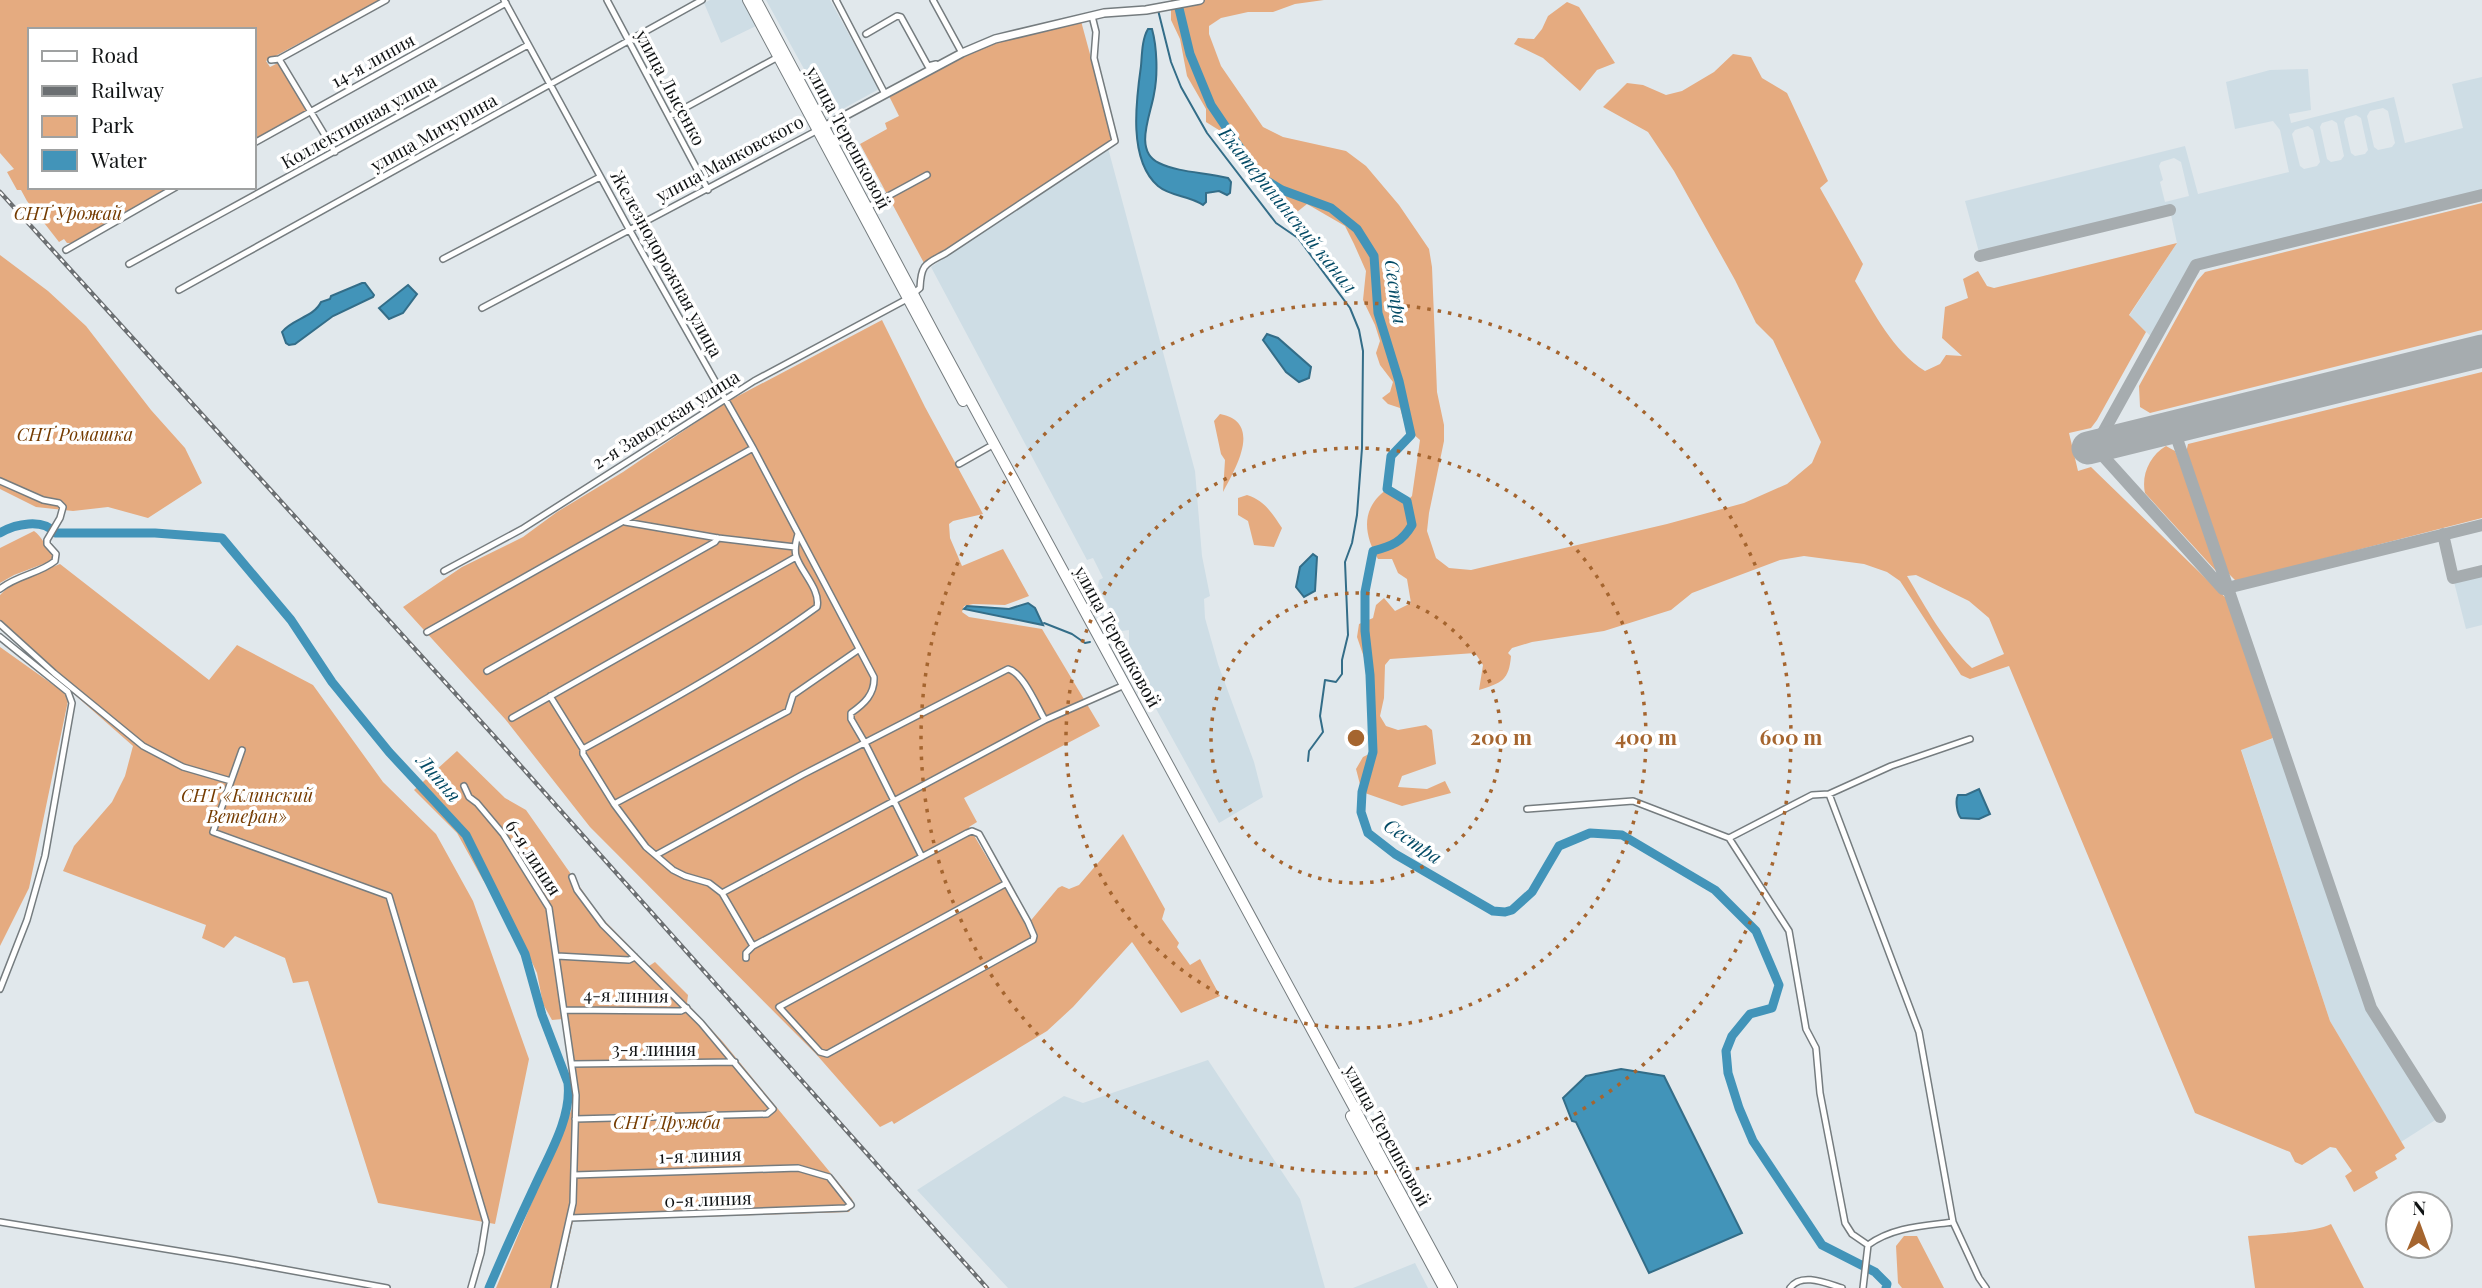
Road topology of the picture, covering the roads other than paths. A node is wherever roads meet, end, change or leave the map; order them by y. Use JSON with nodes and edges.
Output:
{"nodes":[{"id":1,"x":386,"y":0,"type":"edge"},
{"id":2,"x":607,"y":0,"type":"edge"},
{"id":3,"x":702,"y":0,"type":"edge"},
{"id":4,"x":748,"y":0,"type":"edge"},
{"id":5,"x":756,"y":0,"type":"edge"},
{"id":6,"x":836,"y":0,"type":"edge"},
{"id":7,"x":933,"y":0,"type":"edge"},
{"id":8,"x":1196,"y":1,"type":"edge"},
{"id":9,"x":505,"y":2,"type":"edge"},
{"id":10,"x":1092,"y":16,"type":"junction"},
{"id":11,"x":866,"y":34,"type":"dead end"},
{"id":12,"x":629,"y":40,"type":"junction"},
{"id":13,"x":528,"y":45,"type":"junction"},
{"id":14,"x":958,"y":55,"type":"junction"},
{"id":15,"x":779,"y":57,"type":"junction"},
{"id":16,"x":279,"y":59,"type":"junction"},
{"id":17,"x":271,"y":60,"type":"dead end"},
{"id":18,"x":550,"y":83,"type":"junction"},
{"id":19,"x":885,"y":94,"type":"junction"},
{"id":20,"x":312,"y":111,"type":"junction"},
{"id":21,"x":670,"y":116,"type":"junction"},
{"id":22,"x":821,"y":128,"type":"junction"},
{"id":23,"x":256,"y":142,"type":"edge"},
{"id":24,"x":335,"y":152,"type":"junction"},
{"id":25,"x":927,"y":175,"type":"dead end"},
{"id":26,"x":600,"y":177,"type":"junction"},
{"id":27,"x":173,"y":189,"type":"edge"},
{"id":28,"x":708,"y":190,"type":"junction"},
{"id":29,"x":868,"y":207,"type":"junction"},
{"id":30,"x":629,"y":229,"type":"junction"},
{"id":31,"x":66,"y":250,"type":"dead end"},
{"id":32,"x":443,"y":259,"type":"dead end"},
{"id":33,"x":129,"y":264,"type":"dead end"},
{"id":34,"x":179,"y":290,"type":"dead end"},
{"id":35,"x":910,"y":297,"type":"junction"},
{"id":36,"x":482,"y":308,"type":"dead end"},
{"id":37,"x":726,"y":399,"type":"junction"},
{"id":38,"x":989,"y":447,"type":"junction"},
{"id":39,"x":753,"y":448,"type":"junction"},
{"id":40,"x":959,"y":464,"type":"dead end"},
{"id":41,"x":0,"y":481,"type":"edge"},
{"id":42,"x":625,"y":522,"type":"junction"},
{"id":43,"x":799,"y":533,"type":"junction"},
{"id":44,"x":718,"y":538,"type":"junction"},
{"id":45,"x":795,"y":547,"type":"junction"},
{"id":46,"x":796,"y":556,"type":"junction"},
{"id":47,"x":444,"y":571,"type":"dead end"},
{"id":48,"x":0,"y":589,"type":"edge"},
{"id":49,"x":0,"y":624,"type":"edge"},
{"id":50,"x":427,"y":632,"type":"dead end"},
{"id":51,"x":0,"y":637,"type":"edge"},
{"id":52,"x":858,"y":650,"type":"junction"},
{"id":53,"x":487,"y":671,"type":"dead end"},
{"id":54,"x":1120,"y":687,"type":"junction"},
{"id":55,"x":550,"y":696,"type":"junction"},
{"id":56,"x":512,"y":718,"type":"dead end"},
{"id":57,"x":1045,"y":720,"type":"junction"},
{"id":58,"x":1970,"y":738,"type":"dead end"},
{"id":59,"x":865,"y":743,"type":"junction"},
{"id":60,"x":583,"y":749,"type":"junction"},
{"id":61,"x":242,"y":750,"type":"dead end"},
{"id":62,"x":231,"y":781,"type":"junction"},
{"id":63,"x":464,"y":786,"type":"dead end"},
{"id":64,"x":1829,"y":794,"type":"junction"},
{"id":65,"x":892,"y":801,"type":"junction"},
{"id":66,"x":614,"y":804,"type":"junction"},
{"id":67,"x":1527,"y":809,"type":"dead end"},
{"id":68,"x":1729,"y":838,"type":"junction"},
{"id":69,"x":656,"y":855,"type":"junction"},
{"id":70,"x":922,"y":857,"type":"junction"},
{"id":71,"x":572,"y":877,"type":"dead end"},
{"id":72,"x":1005,"y":884,"type":"junction"},
{"id":73,"x":722,"y":892,"type":"junction"},
{"id":74,"x":753,"y":946,"type":"junction"},
{"id":75,"x":557,"y":956,"type":"junction"},
{"id":76,"x":635,"y":957,"type":"junction"},
{"id":77,"x":746,"y":958,"type":"dead end"},
{"id":78,"x":0,"y":989,"type":"edge"},
{"id":79,"x":687,"y":1008,"type":"junction"},
{"id":80,"x":564,"y":1010,"type":"junction"},
{"id":81,"x":735,"y":1062,"type":"junction"},
{"id":82,"x":572,"y":1064,"type":"junction"},
{"id":83,"x":575,"y":1119,"type":"junction"},
{"id":84,"x":574,"y":1175,"type":"junction"},
{"id":85,"x":846,"y":1209,"type":"joint"},
{"id":86,"x":570,"y":1218,"type":"junction"},
{"id":87,"x":0,"y":1222,"type":"edge"},
{"id":88,"x":1954,"y":1222,"type":"junction"},
{"id":89,"x":1868,"y":1245,"type":"junction"},
{"id":90,"x":387,"y":1288,"type":"edge"},
{"id":91,"x":471,"y":1288,"type":"edge"},
{"id":92,"x":554,"y":1288,"type":"edge"},
{"id":93,"x":1444,"y":1288,"type":"edge"},
{"id":94,"x":1452,"y":1288,"type":"edge"},
{"id":95,"x":1790,"y":1288,"type":"edge"},
{"id":96,"x":1842,"y":1288,"type":"edge"},
{"id":97,"x":1863,"y":1288,"type":"edge"},
{"id":98,"x":1986,"y":1288,"type":"edge"}],
"edges":[{"from":1,"to":16,"type":"street"},
{"from":2,"to":12,"type":"street","name":"улица Лысенко"},
{"from":3,"to":12,"type":"street","name":"улица Мичурина"},
{"from":4,"to":15,"type":"highway","name":"улица Терешковой"},
{"from":5,"to":22,"type":"highway","name":"улица Терешковой"},
{"from":6,"to":19,"type":"street"},
{"from":7,"to":14,"type":"street"},
{"from":8,"to":10,"type":"street","name":"улица Маяковского"},
{"from":9,"to":13,"type":"street","name":"Железнодорожная улица"},
{"from":9,"to":20,"type":"street","name":"14-я линия"},
{"from":10,"to":14,"type":"street","name":"улица Маяковского"},
{"from":10,"to":35,"type":"street"},
{"from":11,"to":14,"type":"street"},
{"from":12,"to":18,"type":"street","name":"улица Мичурина"},
{"from":12,"to":21,"type":"street","name":"улица Лысенко"},
{"from":13,"to":18,"type":"street","name":"Железнодорожная улица"},
{"from":13,"to":24,"type":"street","name":"Коллективная улица"},
{"from":14,"to":19,"type":"street","name":"улица Маяковского"},
{"from":15,"to":21,"type":"street"},
{"from":15,"to":22,"type":"highway","name":"улица Терешковой"},
{"from":16,"to":17,"type":"street"},
{"from":16,"to":20,"type":"street"},
{"from":18,"to":26,"type":"street","name":"Железнодорожная улица"},
{"from":18,"to":34,"type":"street","name":"улица Мичурина"},
{"from":19,"to":22,"type":"street","name":"улица Маяковского"},
{"from":20,"to":23,"type":"street","name":"14-я линия"},
{"from":20,"to":24,"type":"street"},
{"from":21,"to":28,"type":"street","name":"улица Лысенко"},
{"from":22,"to":28,"type":"street","name":"улица Маяковского"},
{"from":22,"to":29,"type":"highway","name":"улица Терешковой"},
{"from":22,"to":35,"type":"highway","name":"улица Терешковой"},
{"from":24,"to":33,"type":"street","name":"Коллективная улица"},
{"from":25,"to":29,"type":"street"},
{"from":26,"to":30,"type":"street","name":"Железнодорожная улица"},
{"from":26,"to":32,"type":"street"},
{"from":27,"to":31,"type":"street"},
{"from":28,"to":30,"type":"street","name":"улица Маяковского"},
{"from":29,"to":35,"type":"highway","name":"улица Терешковой"},
{"from":30,"to":36,"type":"street","name":"улица Маяковского"},
{"from":30,"to":37,"type":"street","name":"Железнодорожная улица"},
{"from":35,"to":37,"type":"street","name":"2-я Заводская улица"},
{"from":35,"to":38,"type":"highway","name":"улица Терешковой"},
{"from":35,"to":94,"type":"highway","name":"улица Терешковой"},
{"from":37,"to":39,"type":"street","name":"Железнодорожная улица"},
{"from":37,"to":47,"type":"street","name":"2-я Заводская улица"},
{"from":38,"to":40,"type":"street"},
{"from":38,"to":54,"type":"highway","name":"улица Терешковой"},
{"from":39,"to":42,"type":"street"},
{"from":39,"to":43,"type":"street","name":"Железнодорожная улица"},
{"from":41,"to":48,"type":"street"},
{"from":42,"to":44,"type":"street"},
{"from":42,"to":50,"type":"street"},
{"from":43,"to":45,"type":"street"},
{"from":43,"to":52,"type":"street","name":"Железнодорожная улица"},
{"from":44,"to":45,"type":"street"},
{"from":44,"to":53,"type":"street"},
{"from":45,"to":46,"type":"street"},
{"from":46,"to":55,"type":"street"},
{"from":46,"to":60,"type":"street"},
{"from":49,"to":62,"type":"street"},
{"from":51,"to":78,"type":"street"},
{"from":52,"to":59,"type":"street","name":"Железнодорожная улица"},
{"from":52,"to":66,"type":"street"},
{"from":54,"to":57,"type":"street"},
{"from":54,"to":93,"type":"highway","name":"улица Терешковой"},
{"from":55,"to":56,"type":"street"},
{"from":55,"to":60,"type":"street"},
{"from":57,"to":59,"type":"street"},
{"from":57,"to":65,"type":"street"},
{"from":58,"to":64,"type":"street"},
{"from":59,"to":65,"type":"street"},
{"from":59,"to":69,"type":"street"},
{"from":60,"to":66,"type":"street"},
{"from":61,"to":62,"type":"street"},
{"from":62,"to":91,"type":"street"},
{"from":63,"to":75,"type":"street","name":"6-я линия"},
{"from":64,"to":68,"type":"street"},
{"from":64,"to":88,"type":"street"},
{"from":65,"to":70,"type":"street"},
{"from":65,"to":73,"type":"street"},
{"from":66,"to":69,"type":"street"},
{"from":67,"to":68,"type":"street"},
{"from":68,"to":89,"type":"street"},
{"from":69,"to":73,"type":"street"},
{"from":70,"to":72,"type":"street"},
{"from":70,"to":74,"type":"street"},
{"from":71,"to":76,"type":"street"},
{"from":72,"to":72,"type":"street"},
{"from":73,"to":74,"type":"street"},
{"from":74,"to":77,"type":"street"},
{"from":75,"to":76,"type":"street"},
{"from":75,"to":80,"type":"street","name":"6-я линия"},
{"from":76,"to":79,"type":"street"},
{"from":79,"to":80,"type":"street","name":"4-я линия"},
{"from":79,"to":81,"type":"street"},
{"from":80,"to":82,"type":"street","name":"6-я линия"},
{"from":81,"to":82,"type":"street","name":"3-я линия"},
{"from":81,"to":83,"type":"street"},
{"from":82,"to":83,"type":"street","name":"6-я линия"},
{"from":83,"to":84,"type":"street","name":"6-я линия"},
{"from":84,"to":85,"type":"street","name":"1-я линия"},
{"from":84,"to":86,"type":"street","name":"6-я линия"},
{"from":85,"to":86,"type":"street","name":"0-я линия"},
{"from":86,"to":92,"type":"street","name":"6-я линия"},
{"from":87,"to":90,"type":"street"},
{"from":88,"to":89,"type":"street"},
{"from":88,"to":98,"type":"street"},
{"from":89,"to":97,"type":"street"},
{"from":95,"to":96,"type":"street"}]}
